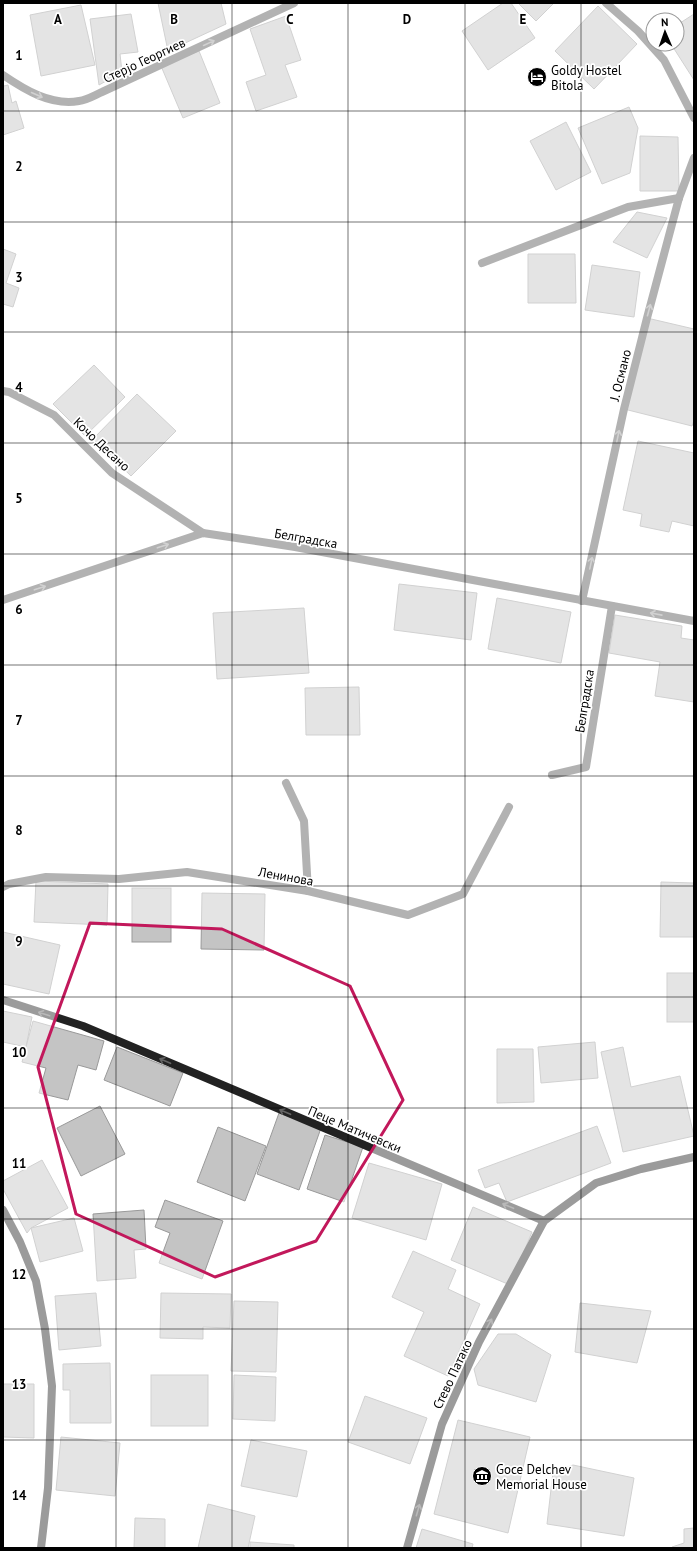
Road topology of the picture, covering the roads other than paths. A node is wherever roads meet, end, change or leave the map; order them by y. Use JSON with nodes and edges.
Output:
{"nodes":[{"id":1,"x":294,"y":3,"type":"edge"},
{"id":2,"x":606,"y":3,"type":"edge"},
{"id":3,"x":3,"y":75,"type":"edge"},
{"id":4,"x":694,"y":118,"type":"edge"},
{"id":5,"x":694,"y":158,"type":"edge"},
{"id":6,"x":679,"y":198,"type":"junction"},
{"id":7,"x":482,"y":263,"type":"dead end"},
{"id":8,"x":3,"y":391,"type":"edge"},
{"id":9,"x":203,"y":533,"type":"junction"},
{"id":10,"x":3,"y":600,"type":"edge"},
{"id":11,"x":582,"y":601,"type":"junction"},
{"id":12,"x":612,"y":606,"type":"junction"},
{"id":13,"x":694,"y":621,"type":"edge"},
{"id":14,"x":552,"y":775,"type":"dead end"},
{"id":15,"x":286,"y":783,"type":"dead end"},
{"id":16,"x":509,"y":808,"type":"dead end"},
{"id":17,"x":3,"y":887,"type":"edge"},
{"id":18,"x":308,"y":891,"type":"junction"},
{"id":19,"x":3,"y":1000,"type":"edge"},
{"id":20,"x":694,"y":1157,"type":"edge"},
{"id":21,"x":3,"y":1210,"type":"edge"},
{"id":22,"x":544,"y":1221,"type":"junction"},
{"id":23,"x":41,"y":1548,"type":"edge"},
{"id":24,"x":407,"y":1548,"type":"edge"}],
"edges":[{"from":3,"to":1,"type":"street","name":"Стерјо Георгиев","one_way":true},
{"from":2,"to":4,"type":"street"},
{"from":5,"to":6,"type":"street","name":"Ј. Османо"},
{"from":6,"to":7,"type":"street"},
{"from":11,"to":6,"type":"street","name":"Ј. Османо","one_way":true},
{"from":8,"to":9,"type":"street","name":"Кочо Десано"},
{"from":10,"to":9,"type":"street","name":"Белградска","one_way":true},
{"from":9,"to":11,"type":"street","name":"Белградска"},
{"from":11,"to":12,"type":"street","name":"Белградска"},
{"from":13,"to":12,"type":"street","name":"Белградска","one_way":true},
{"from":12,"to":14,"type":"street","name":"Белградска"},
{"from":15,"to":18,"type":"street"},
{"from":16,"to":18,"type":"street","name":"Ленинова"},
{"from":17,"to":18,"type":"street","name":"Ленинова"},
{"from":22,"to":19,"type":"street","name":"Пеце Матичевски","one_way":true},
{"from":20,"to":22,"type":"street"},
{"from":21,"to":23,"type":"street"},
{"from":24,"to":22,"type":"street","name":"Стево Патако","one_way":true}]}
